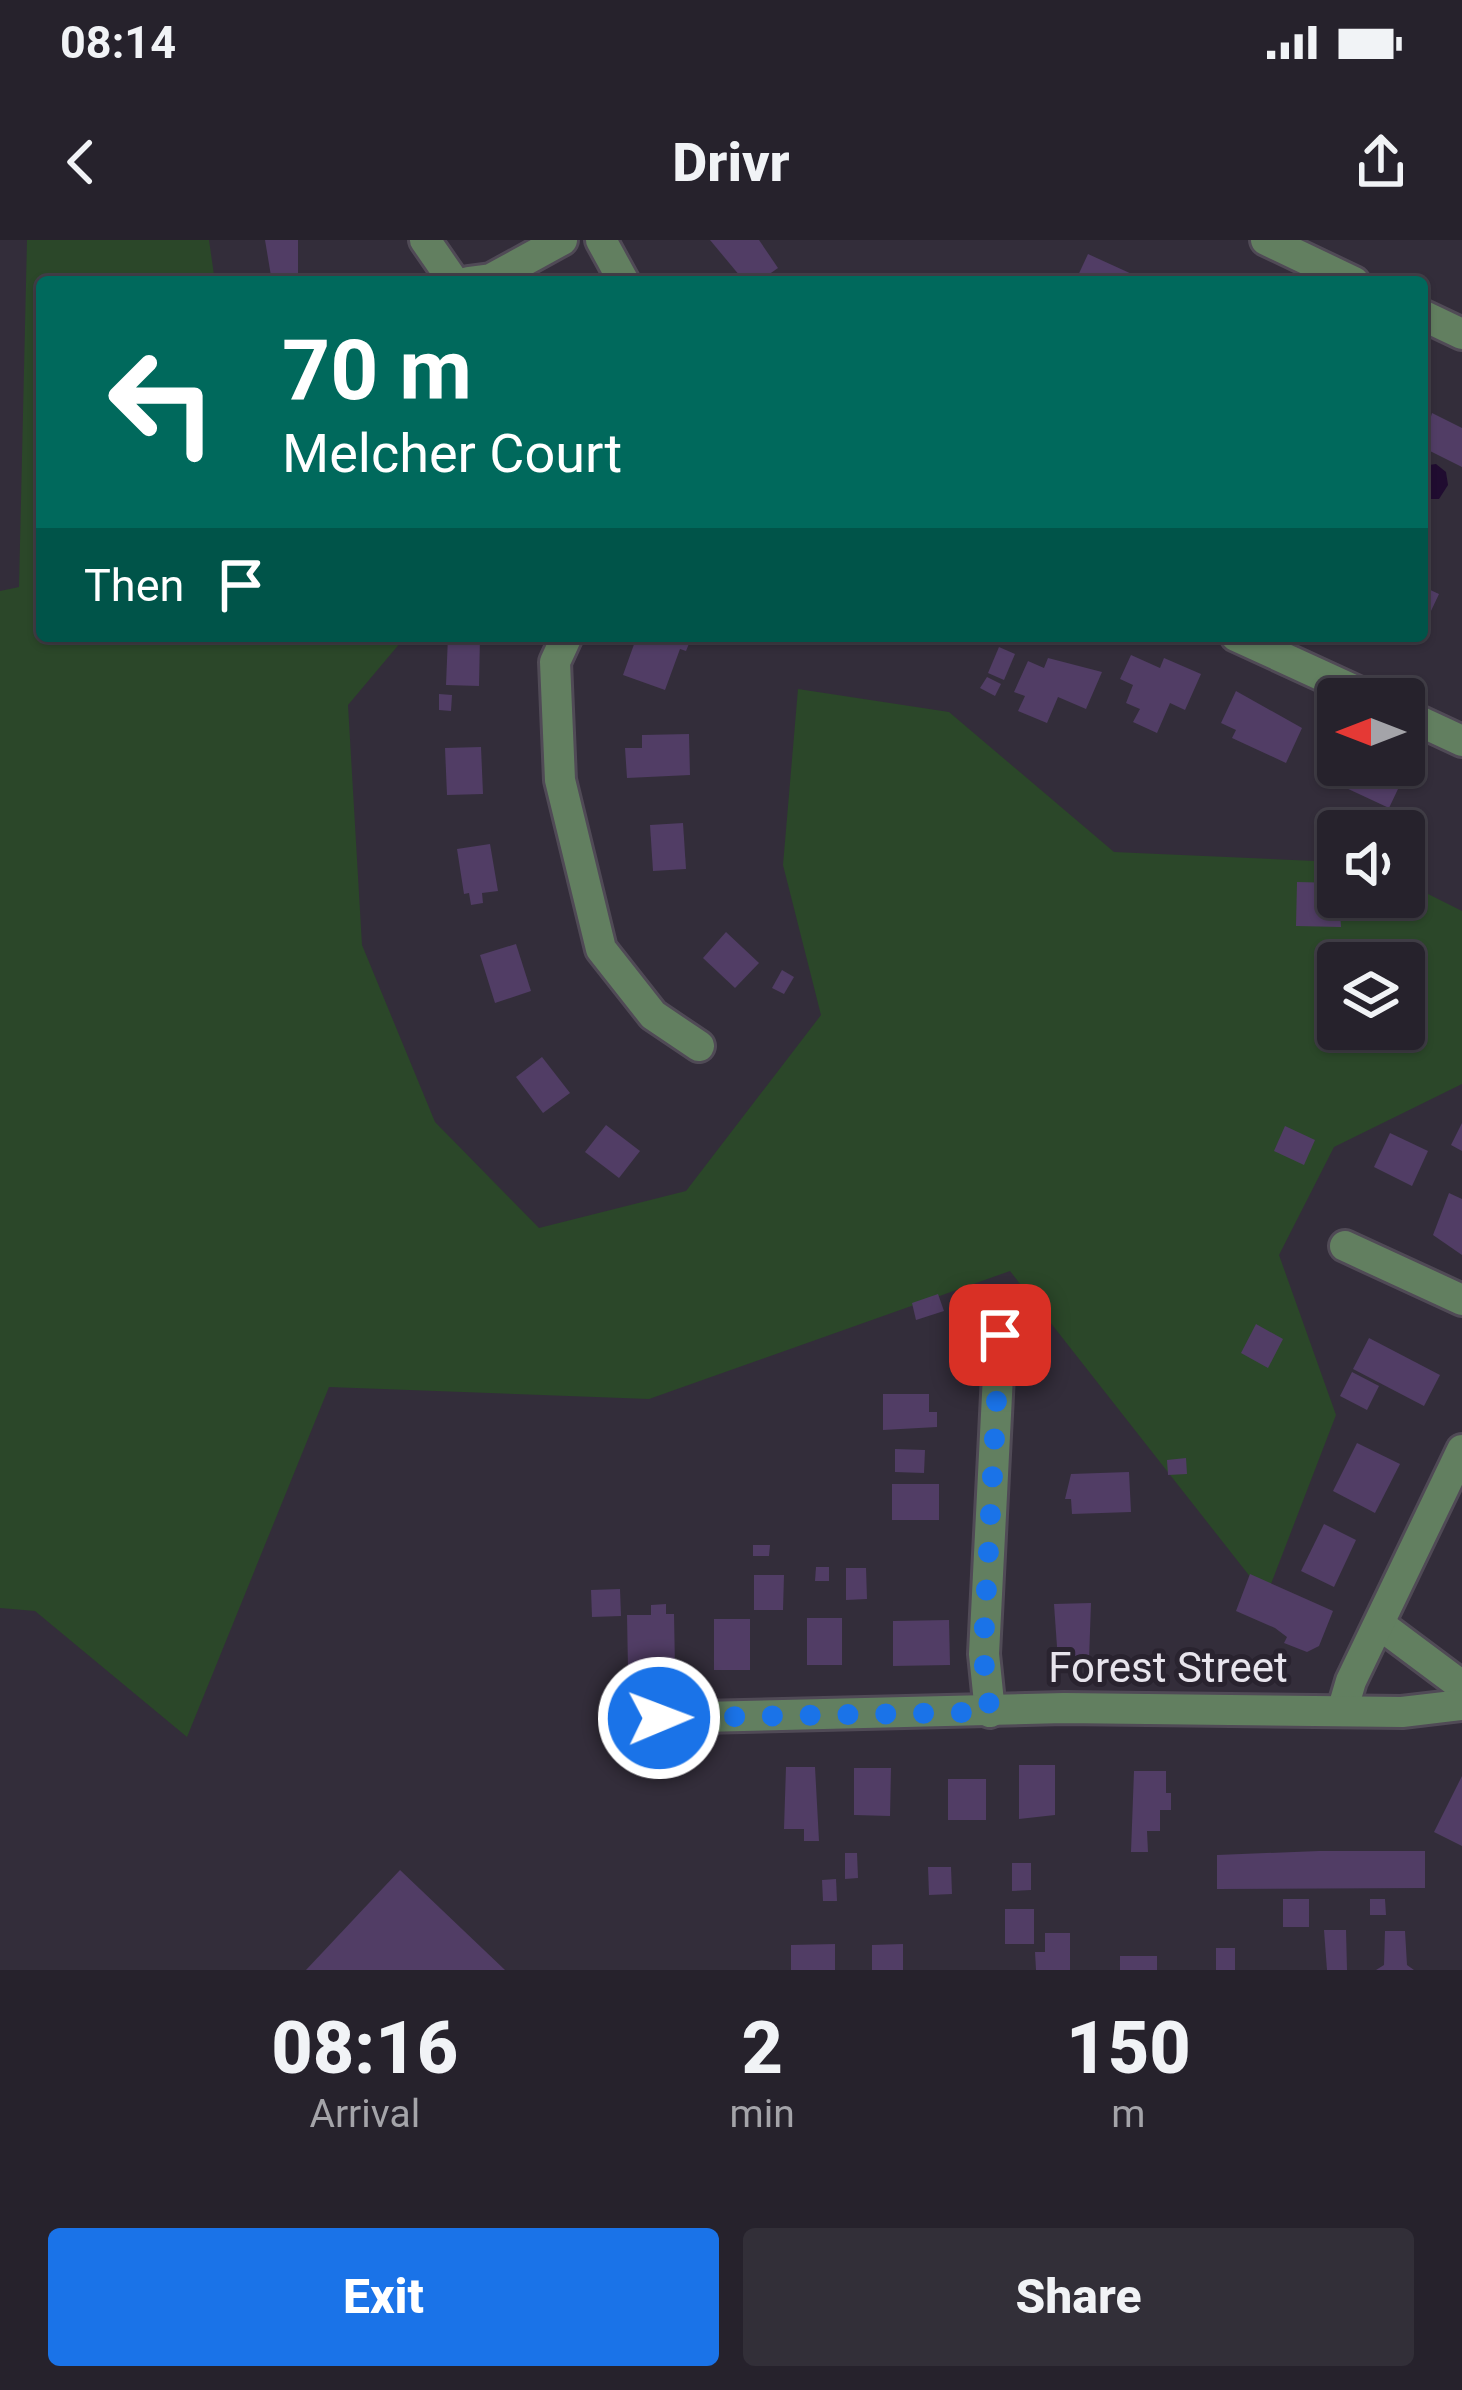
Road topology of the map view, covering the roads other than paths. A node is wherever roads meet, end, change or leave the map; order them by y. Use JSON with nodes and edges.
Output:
{"nodes":[{"id":1,"x":425,"y":240,"type":"edge"},
{"id":2,"x":562,"y":240,"type":"edge"},
{"id":3,"x":601,"y":240,"type":"edge"},
{"id":4,"x":1267,"y":240,"type":"edge"},
{"id":5,"x":449,"y":276,"type":"edge"},
{"id":6,"x":496,"y":276,"type":"edge"},
{"id":7,"x":621,"y":276,"type":"edge"},
{"id":8,"x":1342,"y":276,"type":"edge"},
{"id":9,"x":1428,"y":318,"type":"edge"},
{"id":10,"x":1462,"y":334,"type":"edge"},
{"id":11,"x":564,"y":642,"type":"edge"},
{"id":12,"x":1249,"y":642,"type":"edge"},
{"id":13,"x":1327,"y":678,"type":"edge"},
{"id":14,"x":1425,"y":724,"type":"edge"},
{"id":15,"x":1462,"y":741,"type":"edge"},
{"id":16,"x":700,"y":1046,"type":"dead end"},
{"id":17,"x":1345,"y":1246,"type":"dead end"},
{"id":18,"x":1462,"y":1300,"type":"edge"},
{"id":19,"x":1000,"y":1335,"type":"dead end"},
{"id":20,"x":1462,"y":1450,"type":"edge"},
{"id":21,"x":1379,"y":1624,"type":"junction"},
{"id":22,"x":1462,"y":1686,"type":"edge"},
{"id":23,"x":1462,"y":1705,"type":"edge"},
{"id":24,"x":1343,"y":1708,"type":"junction"},
{"id":25,"x":990,"y":1712,"type":"junction"},
{"id":26,"x":659,"y":1718,"type":"dead end"}],
"edges":[{"from":1,"to":5,"type":"street"},
{"from":2,"to":6,"type":"street"},
{"from":3,"to":7,"type":"street"},
{"from":4,"to":8,"type":"street"},
{"from":9,"to":10,"type":"street"},
{"from":11,"to":16,"type":"street"},
{"from":12,"to":13,"type":"street"},
{"from":14,"to":15,"type":"street"},
{"from":17,"to":18,"type":"street"},
{"from":19,"to":25,"type":"street"},
{"from":20,"to":21,"type":"street"},
{"from":21,"to":22,"type":"street"},
{"from":21,"to":24,"type":"street"},
{"from":23,"to":24,"type":"street","name":"Forest Street"},
{"from":24,"to":25,"type":"street","name":"Forest Street"},
{"from":25,"to":26,"type":"street","name":"Forest Street"}]}
